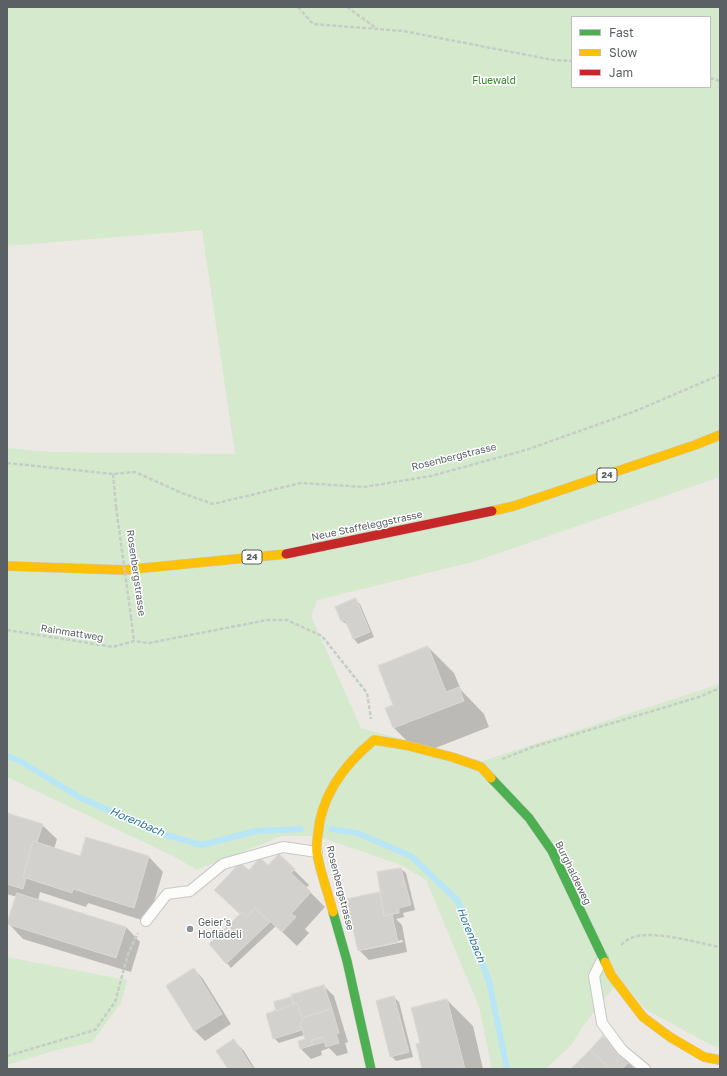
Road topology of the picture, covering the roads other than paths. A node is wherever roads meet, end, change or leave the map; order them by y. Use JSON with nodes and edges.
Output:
{"nodes":[{"id":1,"x":720,"y":435,"type":"edge"},
{"id":2,"x":7,"y":566,"type":"edge"},
{"id":3,"x":374,"y":740,"type":"joint"},
{"id":4,"x":317,"y":852,"type":"junction"},
{"id":5,"x":146,"y":921,"type":"road end"},
{"id":6,"x":603,"y":958,"type":"junction"},
{"id":7,"x":720,"y":1060,"type":"edge"},
{"id":8,"x":372,"y":1069,"type":"edge"},
{"id":9,"x":645,"y":1069,"type":"edge"}],
"edges":[{"from":1,"to":2,"type":"street","name":"Neue Staffeleggstrasse","number":"24"},
{"from":3,"to":4,"type":"street","name":"Rosenbergstrasse"},
{"from":3,"to":6,"type":"street","name":"Burghaldeweg"},
{"from":4,"to":5,"type":"lane"},
{"from":4,"to":8,"type":"street","name":"Rosenbergstrasse"},
{"from":6,"to":7,"type":"street","name":"Burghaldeweg"},
{"from":6,"to":9,"type":"lane"}]}
